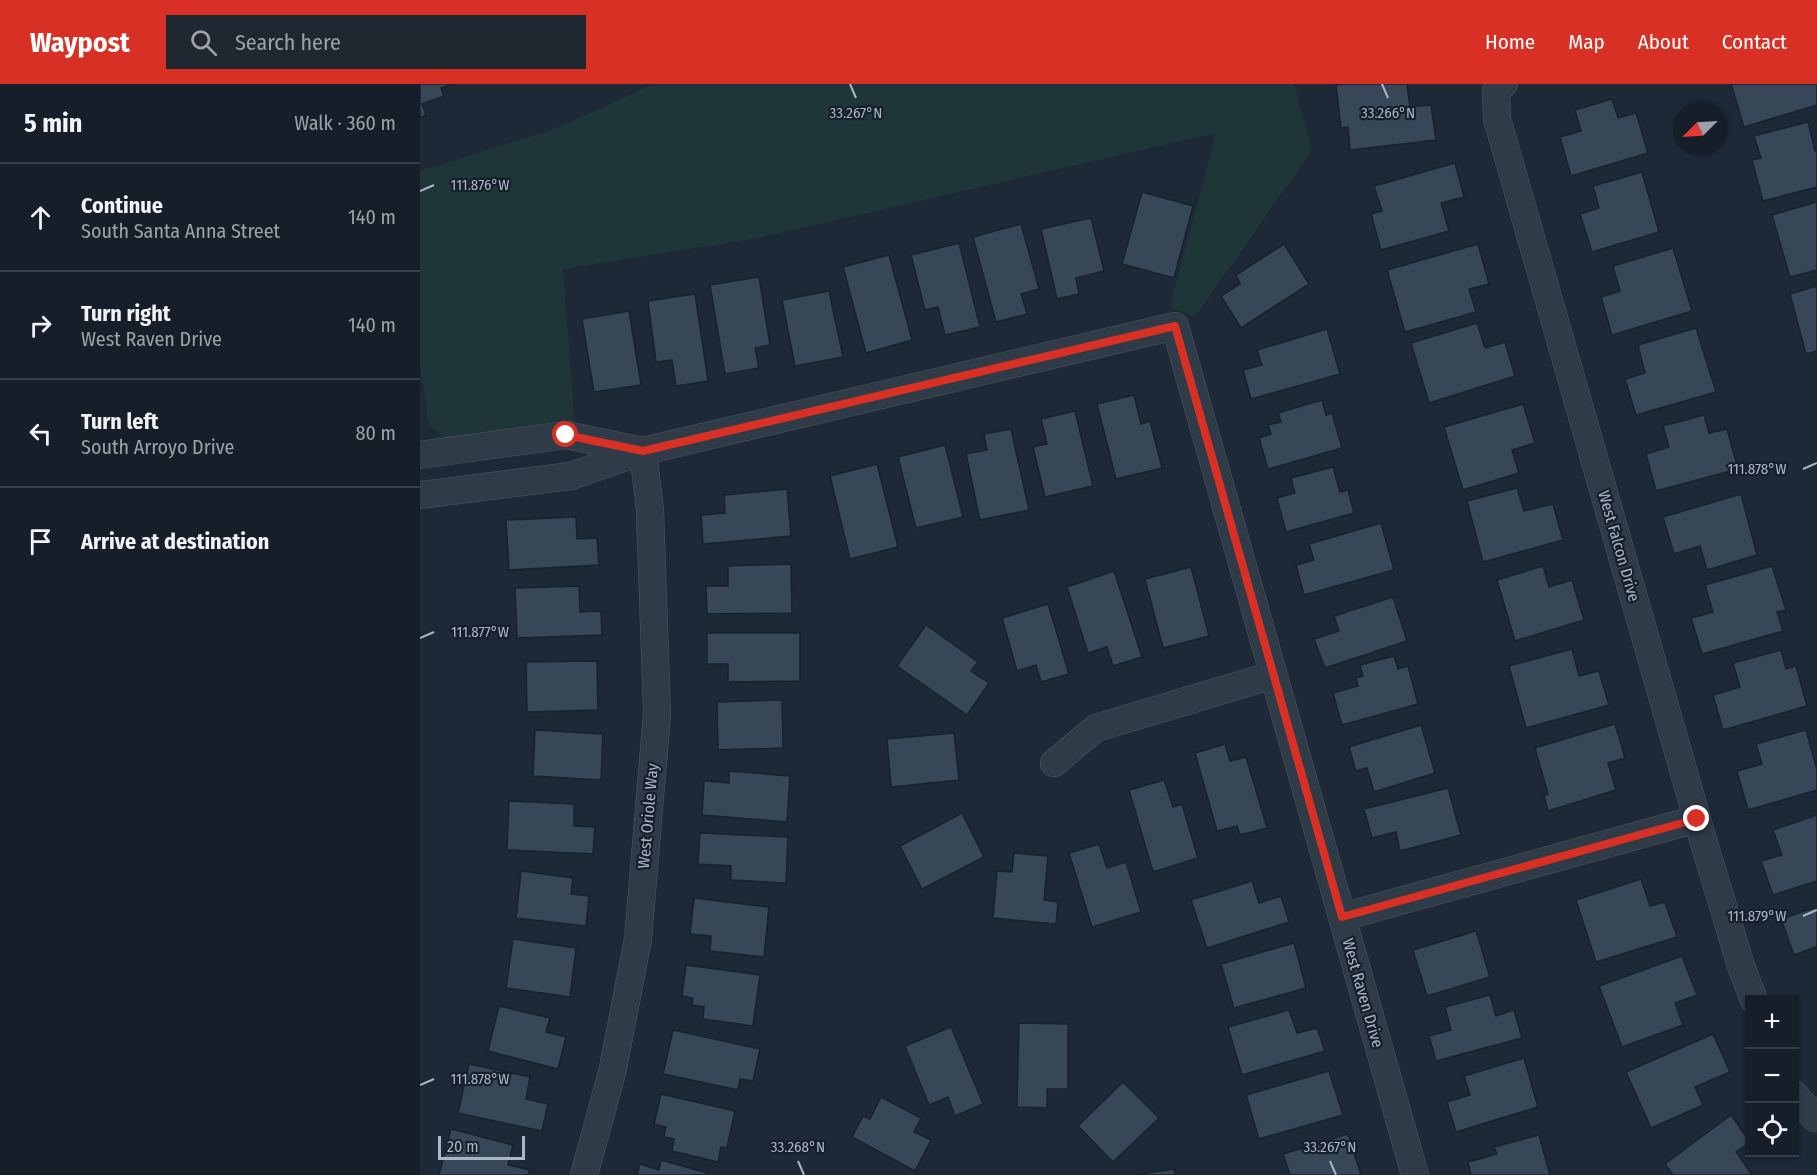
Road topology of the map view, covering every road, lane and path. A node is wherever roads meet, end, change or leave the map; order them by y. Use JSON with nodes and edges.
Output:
{"nodes":[{"id":1,"x":1500,"y":87,"type":"edge"},
{"id":2,"x":643,"y":451,"type":"junction"},
{"id":3,"x":420,"y":455,"type":"edge"},
{"id":4,"x":420,"y":495,"type":"edge"},
{"id":5,"x":1273,"y":675,"type":"junction"},
{"id":6,"x":1054,"y":763,"type":"dead end"},
{"id":7,"x":1697,"y":819,"type":"junction"},
{"id":8,"x":1342,"y":917,"type":"junction"},
{"id":9,"x":1752,"y":995,"type":"edge"},
{"id":10,"x":1799,"y":1099,"type":"edge"},
{"id":11,"x":1816,"y":1118,"type":"edge"},
{"id":12,"x":584,"y":1175,"type":"edge"},
{"id":13,"x":1415,"y":1175,"type":"edge"}],
"edges":[{"from":1,"to":7,"type":"street","name":"West Falcon Drive"},
{"from":2,"to":3,"type":"street"},
{"from":2,"to":4,"type":"street"},
{"from":2,"to":5,"type":"street","name":"West Raven Drive"},
{"from":2,"to":12,"type":"street","name":"West Oriole Way"},
{"from":5,"to":6,"type":"street"},
{"from":5,"to":8,"type":"street","name":"West Raven Drive"},
{"from":7,"to":8,"type":"street"},
{"from":7,"to":9,"type":"street","name":"West Falcon Drive"},
{"from":8,"to":13,"type":"street","name":"West Raven Drive"},
{"from":10,"to":11,"type":"street"}]}
